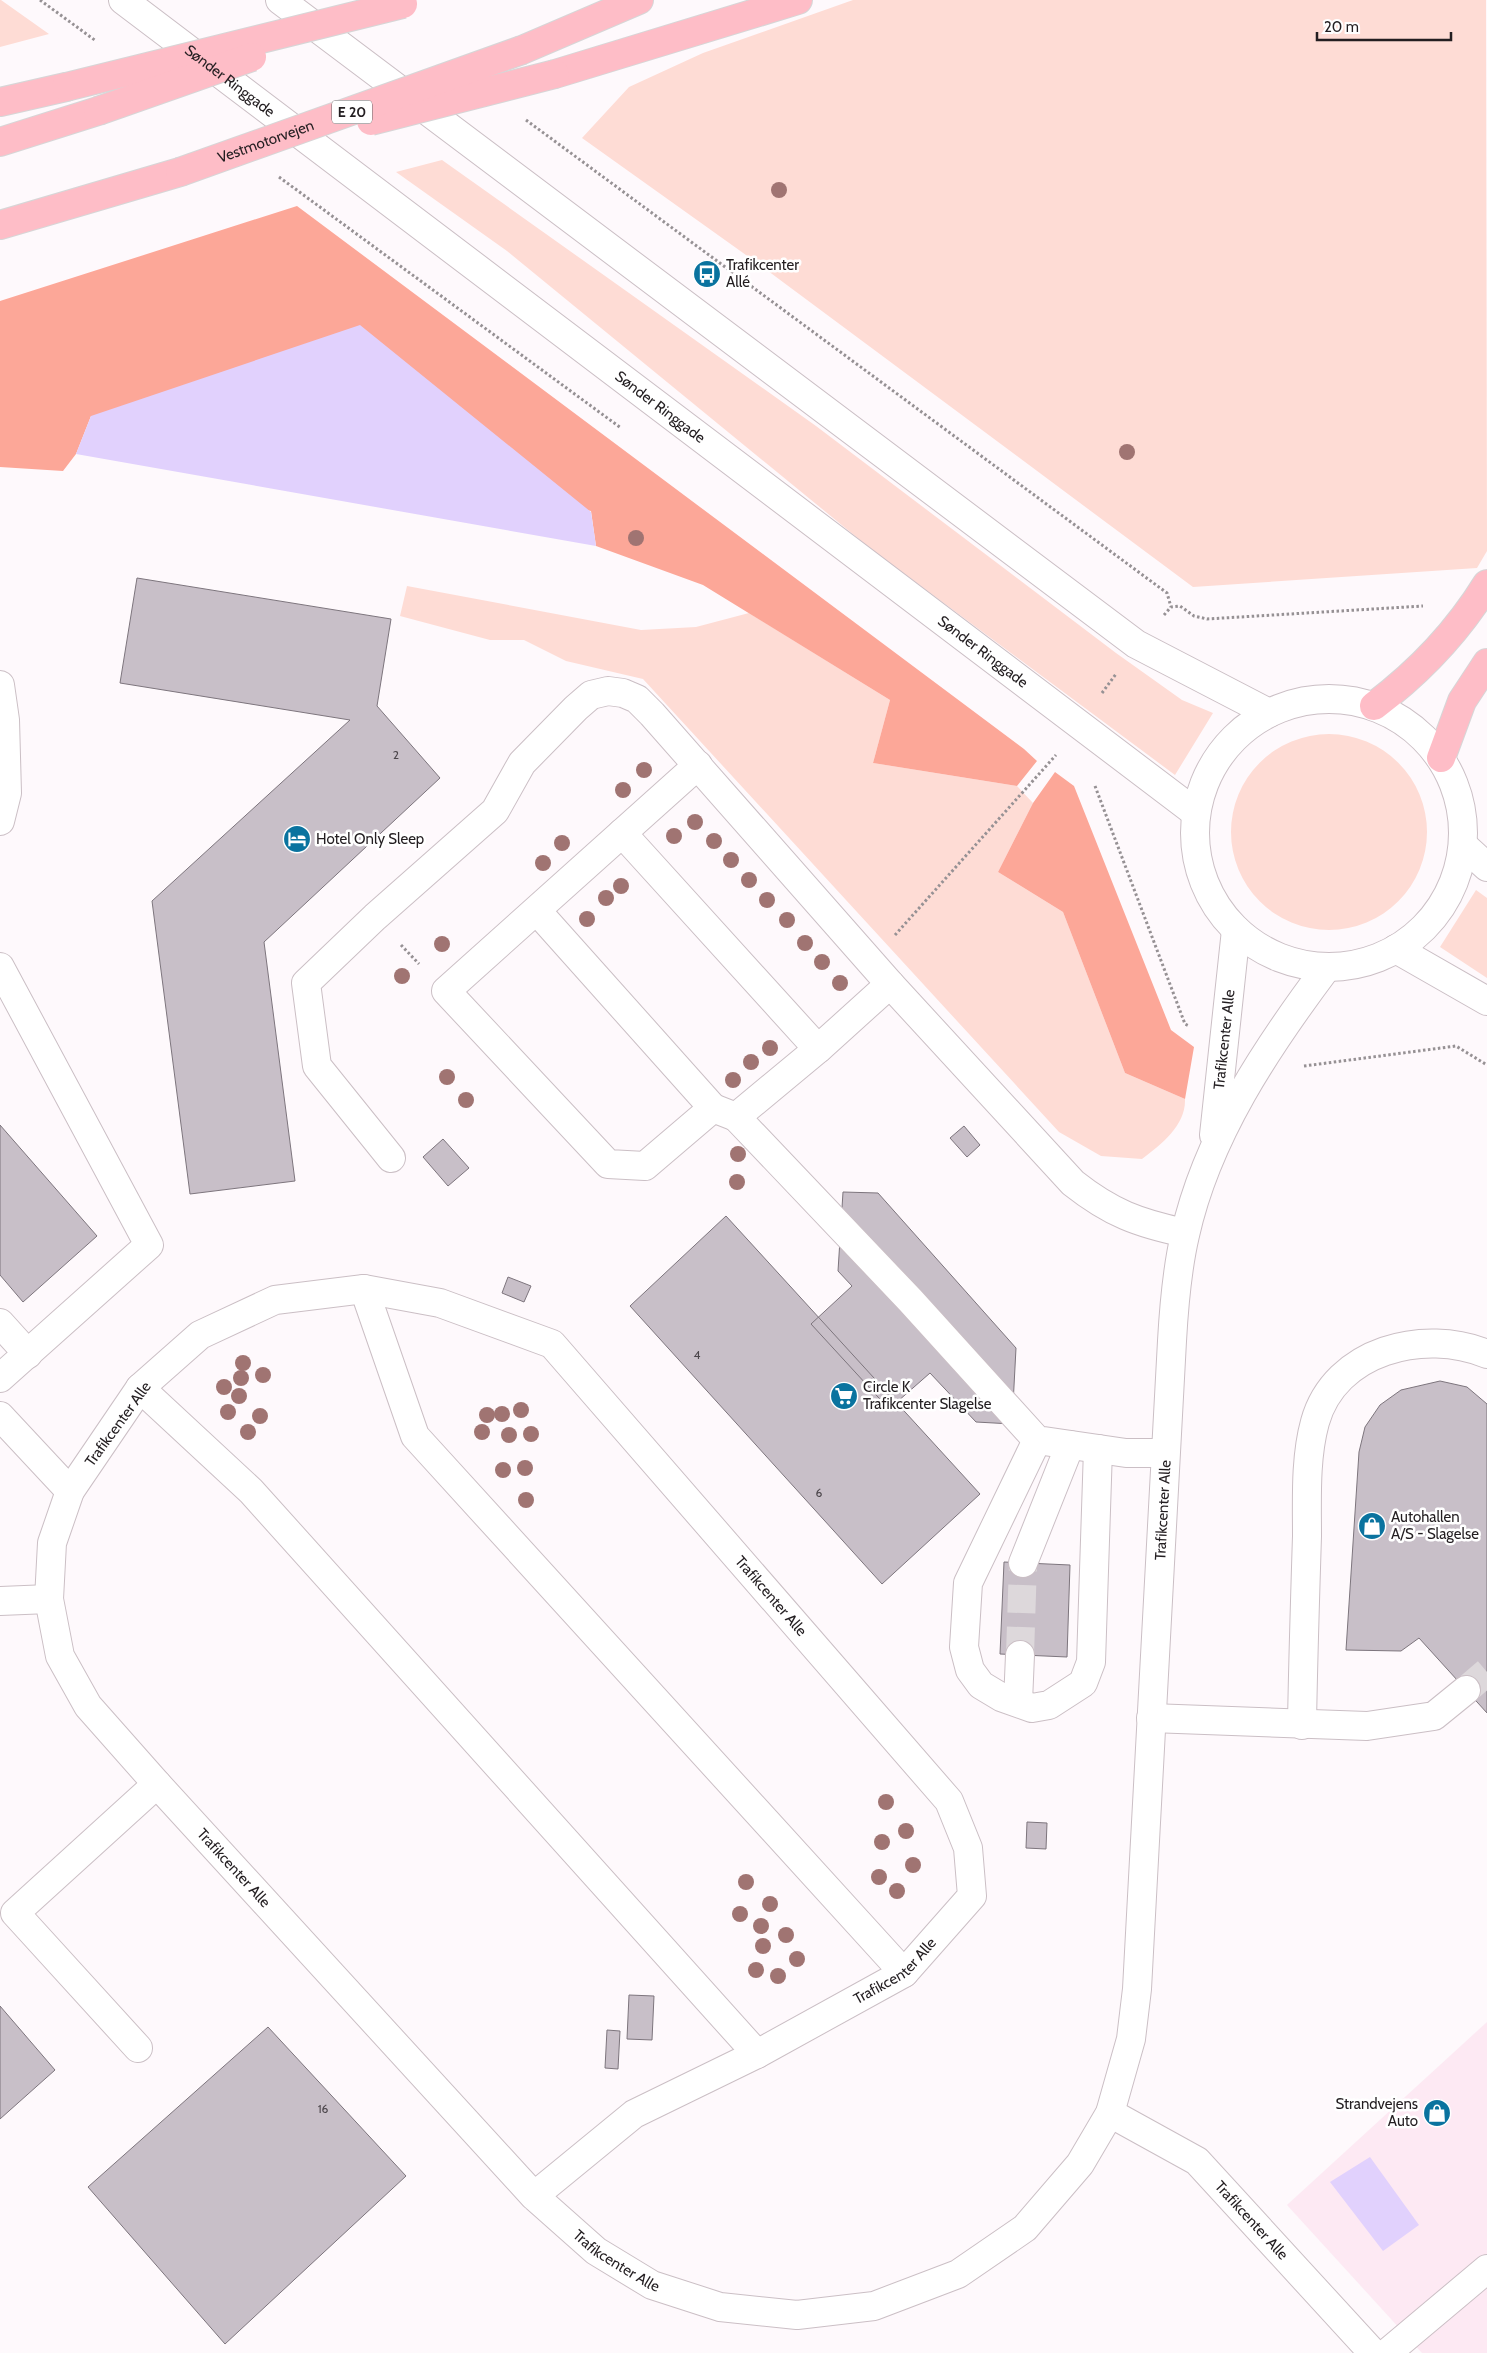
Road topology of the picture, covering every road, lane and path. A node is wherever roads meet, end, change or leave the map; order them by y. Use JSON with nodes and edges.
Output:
{"nodes":[{"id":1,"x":40,"y":0,"type":"edge"},
{"id":2,"x":123,"y":0,"type":"edge"},
{"id":3,"x":280,"y":0,"type":"edge"},
{"id":4,"x":638,"y":0,"type":"edge"},
{"id":5,"x":798,"y":0,"type":"edge"},
{"id":6,"x":408,"y":2,"type":"edge"},
{"id":7,"x":103,"y":47,"type":"dead end"},
{"id":8,"x":0,"y":102,"type":"edge"},
{"id":9,"x":522,"y":117,"type":"dead end"},
{"id":10,"x":0,"y":142,"type":"edge"},
{"id":11,"x":217,"y":160,"type":"junction"},
{"id":12,"x":276,"y":175,"type":"dead end"},
{"id":13,"x":0,"y":225,"type":"edge"},
{"id":14,"x":626,"y":432,"type":"dead end"},
{"id":15,"x":1487,"y":584,"type":"edge"},
{"id":16,"x":1469,"y":613,"type":"junction"},
{"id":17,"x":1487,"y":663,"type":"edge"},
{"id":18,"x":0,"y":685,"type":"edge"},
{"id":19,"x":1374,"y":706,"type":"junction"},
{"id":20,"x":1269,"y":713,"type":"junction"},
{"id":21,"x":1060,"y":750,"type":"dead end"},
{"id":22,"x":1441,"y":758,"type":"junction"},
{"id":23,"x":698,"y":765,"type":"junction"},
{"id":24,"x":1196,"y":813,"type":"junction"},
{"id":25,"x":0,"y":821,"type":"edge"},
{"id":26,"x":622,"y":834,"type":"junction"},
{"id":27,"x":1463,"y":845,"type":"junction"},
{"id":28,"x":1487,"y":867,"type":"edge"},
{"id":29,"x":537,"y":911,"type":"junction"},
{"id":30,"x":1236,"y":930,"type":"junction"},
{"id":31,"x":401,"y":945,"type":"dead end"},
{"id":32,"x":1396,"y":950,"type":"junction"},
{"id":33,"x":871,"y":963,"type":"junction"},
{"id":34,"x":421,"y":966,"type":"dead end"},
{"id":35,"x":0,"y":967,"type":"edge"},
{"id":36,"x":1327,"y":967,"type":"junction"},
{"id":37,"x":890,"y":984,"type":"junction"},
{"id":38,"x":1487,"y":1001,"type":"edge"},
{"id":39,"x":818,"y":1049,"type":"junction"},
{"id":40,"x":724,"y":1112,"type":"junction"},
{"id":41,"x":1213,"y":1150,"type":"junction"},
{"id":42,"x":391,"y":1158,"type":"dead end"},
{"id":43,"x":1185,"y":1234,"type":"junction"},
{"id":44,"x":364,"y":1289,"type":"junction"},
{"id":45,"x":0,"y":1323,"type":"edge"},
{"id":46,"x":28,"y":1354,"type":"junction"},
{"id":47,"x":1487,"y":1354,"type":"edge"},
{"id":48,"x":0,"y":1378,"type":"edge"},
{"id":49,"x":140,"y":1388,"type":"junction"},
{"id":50,"x":0,"y":1416,"type":"edge"},
{"id":51,"x":1038,"y":1440,"type":"junction"},
{"id":52,"x":1070,"y":1445,"type":"junction"},
{"id":53,"x":1098,"y":1449,"type":"junction"},
{"id":54,"x":1165,"y":1453,"type":"junction"},
{"id":55,"x":70,"y":1491,"type":"junction"},
{"id":56,"x":1023,"y":1563,"type":"tunnel mouth"},
{"id":57,"x":49,"y":1598,"type":"junction"},
{"id":58,"x":0,"y":1601,"type":"edge"},
{"id":59,"x":1020,"y":1655,"type":"tunnel mouth"},
{"id":60,"x":1466,"y":1690,"type":"tunnel mouth"},
{"id":61,"x":1018,"y":1702,"type":"junction"},
{"id":62,"x":1151,"y":1718,"type":"junction"},
{"id":63,"x":1302,"y":1725,"type":"junction"},
{"id":64,"x":157,"y":1784,"type":"junction"},
{"id":65,"x":904,"y":1972,"type":"junction"},
{"id":66,"x":138,"y":2048,"type":"dead end"},
{"id":67,"x":757,"y":2054,"type":"junction"},
{"id":68,"x":1110,"y":2113,"type":"junction"},
{"id":69,"x":534,"y":2196,"type":"junction"},
{"id":70,"x":1487,"y":2269,"type":"edge"},
{"id":71,"x":1373,"y":2353,"type":"edge"},
{"id":72,"x":1387,"y":2353,"type":"edge"}],
"edges":[{"from":1,"to":7,"type":"path"},
{"from":2,"to":24,"type":"street","name":"Sønder Ringgade"},
{"from":3,"to":20,"type":"street"},
{"from":4,"to":11,"type":"highway","name":"Vestmotorvejen","number":"E 20","bridge":true},
{"from":5,"to":11,"type":"highway","bridge":true},
{"from":6,"to":8,"type":"highway","bridge":true},
{"from":6,"to":10,"type":"highway","bridge":true},
{"from":9,"to":16,"type":"path"},
{"from":11,"to":13,"type":"highway","name":"Vestmotorvejen","number":"E 20","bridge":true},
{"from":12,"to":14,"type":"path"},
{"from":15,"to":16,"type":"highway"},
{"from":16,"to":19,"type":"highway"},
{"from":17,"to":22,"type":"highway"},
{"from":18,"to":25,"type":"street"},
{"from":19,"to":20,"type":"street"},
{"from":19,"to":22,"type":"street"},
{"from":20,"to":24,"type":"street"},
{"from":21,"to":33,"type":"path"},
{"from":22,"to":27,"type":"street"},
{"from":23,"to":26,"type":"street"},
{"from":23,"to":33,"type":"street"},
{"from":23,"to":42,"type":"street"},
{"from":24,"to":30,"type":"street"},
{"from":26,"to":29,"type":"street"},
{"from":26,"to":39,"type":"street"},
{"from":27,"to":28,"type":"street"},
{"from":27,"to":32,"type":"street"},
{"from":29,"to":40,"type":"street"},
{"from":29,"to":40,"type":"street"},
{"from":30,"to":36,"type":"street"},
{"from":30,"to":41,"type":"street","name":"Trafikcenter Alle"},
{"from":31,"to":34,"type":"path"},
{"from":32,"to":36,"type":"street"},
{"from":32,"to":38,"type":"street"},
{"from":33,"to":37,"type":"street"},
{"from":35,"to":46,"type":"street"},
{"from":36,"to":41,"type":"street","name":"Trafikcenter Alle"},
{"from":37,"to":39,"type":"street"},
{"from":37,"to":43,"type":"street"},
{"from":39,"to":40,"type":"street"},
{"from":40,"to":51,"type":"street"},
{"from":41,"to":43,"type":"street","name":"Trafikcenter Alle"},
{"from":43,"to":54,"type":"street","name":"Trafikcenter Alle"},
{"from":44,"to":49,"type":"street","name":"Trafikcenter Alle"},
{"from":44,"to":65,"type":"street"},
{"from":44,"to":65,"type":"street","name":"Trafikcenter Alle"},
{"from":45,"to":46,"type":"street"},
{"from":46,"to":48,"type":"street"},
{"from":47,"to":63,"type":"street"},
{"from":49,"to":55,"type":"street","name":"Trafikcenter Alle"},
{"from":49,"to":67,"type":"street"},
{"from":50,"to":55,"type":"street"},
{"from":51,"to":52,"type":"street"},
{"from":51,"to":61,"type":"street"},
{"from":52,"to":53,"type":"street"},
{"from":52,"to":56,"type":"street"},
{"from":53,"to":54,"type":"street"},
{"from":53,"to":61,"type":"street"},
{"from":54,"to":62,"type":"street","name":"Trafikcenter Alle"},
{"from":55,"to":57,"type":"street","name":"Trafikcenter Alle"},
{"from":57,"to":58,"type":"street"},
{"from":57,"to":64,"type":"street","name":"Trafikcenter Alle"},
{"from":59,"to":61,"type":"street"},
{"from":60,"to":63,"type":"street"},
{"from":62,"to":63,"type":"street"},
{"from":62,"to":68,"type":"street","name":"Trafikcenter Alle"},
{"from":64,"to":66,"type":"street"},
{"from":64,"to":69,"type":"street","name":"Trafikcenter Alle"},
{"from":65,"to":67,"type":"street","name":"Trafikcenter Alle"},
{"from":67,"to":69,"type":"street","name":"Trafikcenter Alle"},
{"from":68,"to":69,"type":"street","name":"Trafikcenter Alle"},
{"from":68,"to":71,"type":"street","name":"Trafikcenter Alle"},
{"from":70,"to":72,"type":"street"}]}
